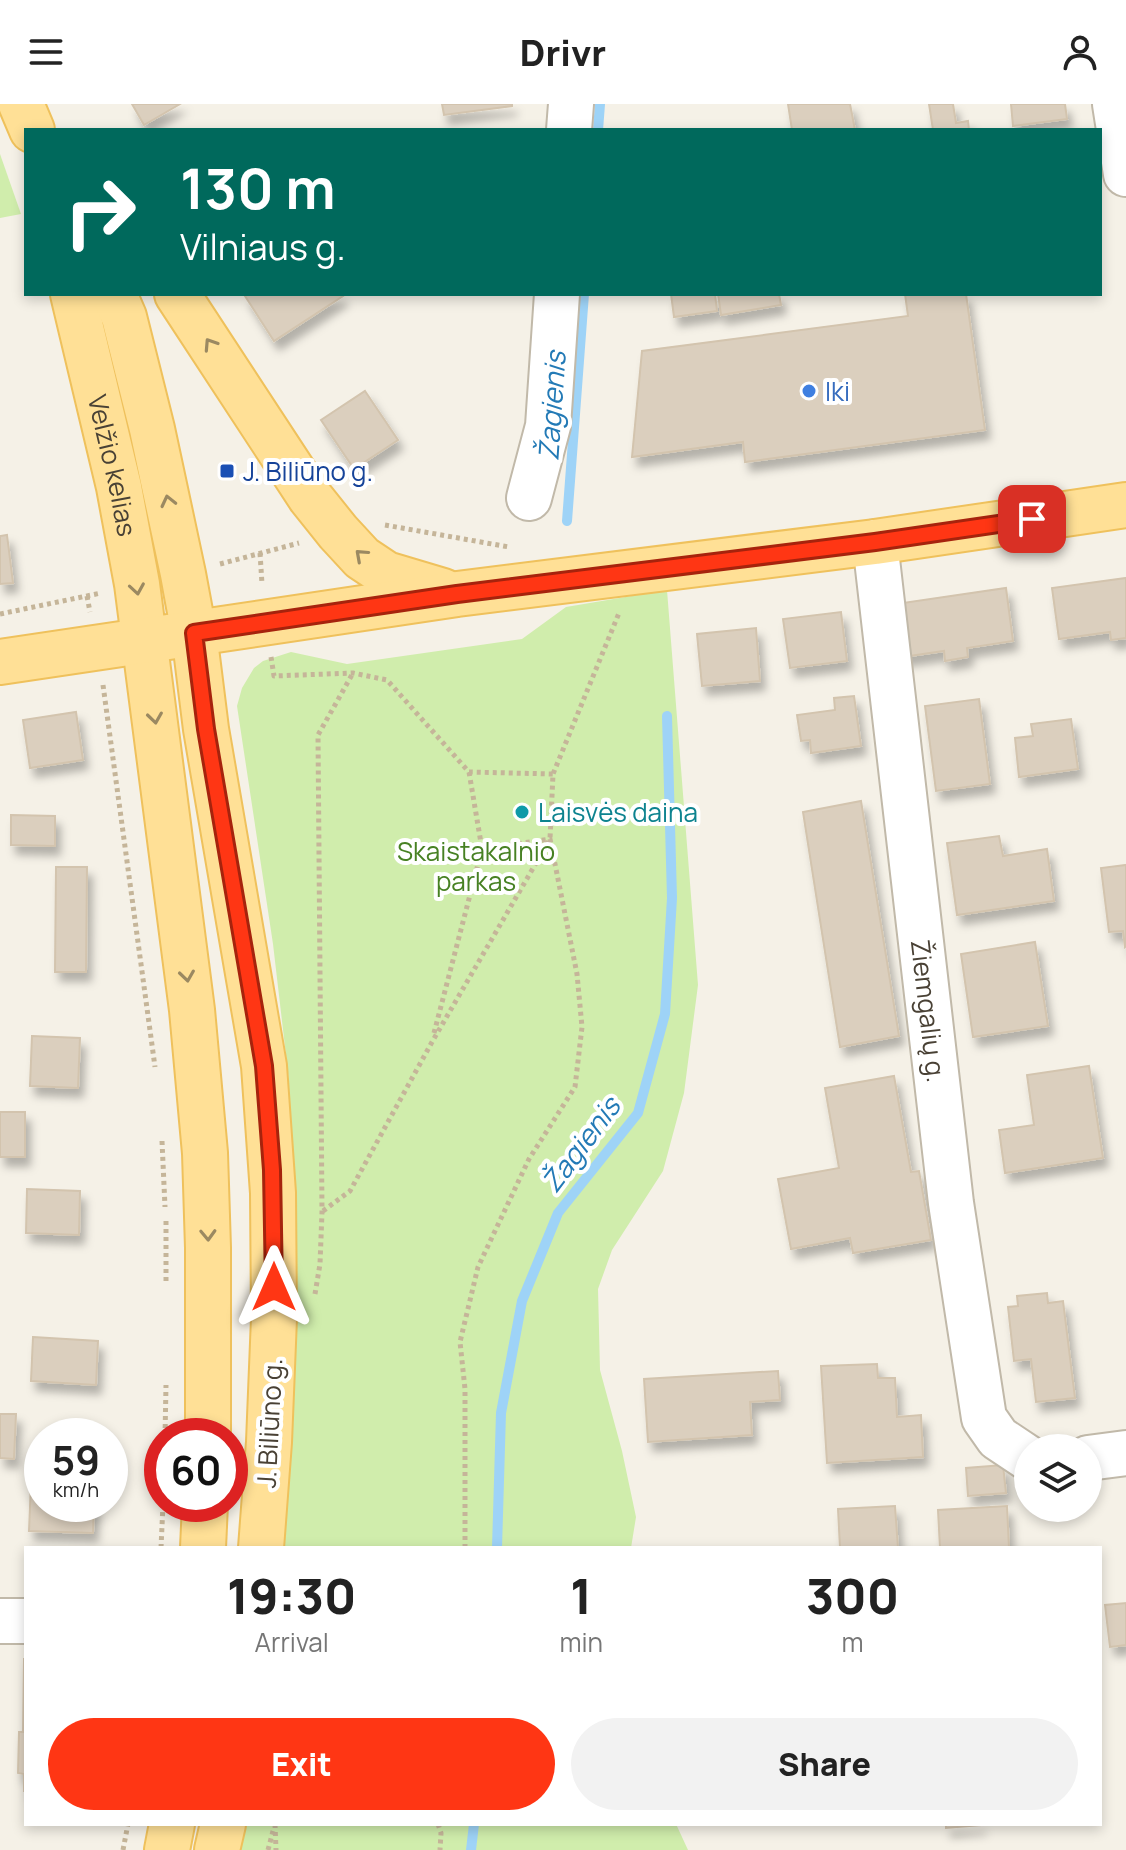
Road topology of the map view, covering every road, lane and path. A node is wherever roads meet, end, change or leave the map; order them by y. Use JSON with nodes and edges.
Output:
{"nodes":[{"id":1,"x":571,"y":104,"type":"edge"},
{"id":2,"x":1115,"y":104,"type":"edge"},
{"id":3,"x":569,"y":128,"type":"edge"},
{"id":4,"x":1126,"y":174,"type":"edge"},
{"id":5,"x":73,"y":296,"type":"edge"},
{"id":6,"x":115,"y":296,"type":"edge"},
{"id":7,"x":178,"y":296,"type":"edge"},
{"id":8,"x":557,"y":296,"type":"edge"},
{"id":9,"x":529,"y":498,"type":"dead end"},
{"id":10,"x":1126,"y":505,"type":"edge"},
{"id":11,"x":875,"y":542,"type":"junction"},
{"id":12,"x":457,"y":594,"type":"junction"},
{"id":13,"x":87,"y":596,"type":"dead end"},
{"id":14,"x":194,"y":633,"type":"junction"},
{"id":15,"x":144,"y":640,"type":"junction"},
{"id":16,"x":97,"y":647,"type":"junction"},
{"id":17,"x":603,"y":654,"type":"dead end"},
{"id":18,"x":0,"y":662,"type":"edge"},
{"id":19,"x":469,"y":772,"type":"junction"},
{"id":20,"x":553,"y":774,"type":"junction"},
{"id":21,"x":550,"y":839,"type":"junction"},
{"id":22,"x":482,"y":849,"type":"junction"},
{"id":23,"x":432,"y":1042,"type":"junction"},
{"id":24,"x":156,"y":1070,"type":"dead end"},
{"id":25,"x":162,"y":1128,"type":"dead end"},
{"id":26,"x":166,"y":1292,"type":"dead end"},
{"id":27,"x":167,"y":1380,"type":"dead end"},
{"id":28,"x":166,"y":1418,"type":"edge"},
{"id":29,"x":208,"y":1418,"type":"edge"},
{"id":30,"x":1014,"y":1449,"type":"edge"},
{"id":31,"x":1126,"y":1453,"type":"edge"},
{"id":32,"x":1102,"y":1456,"type":"edge"},
{"id":33,"x":162,"y":1522,"type":"edge"},
{"id":34,"x":204,"y":1522,"type":"edge"},
{"id":35,"x":161,"y":1546,"type":"edge"},
{"id":36,"x":203,"y":1546,"type":"edge"},
{"id":37,"x":261,"y":1546,"type":"edge"},
{"id":38,"x":465,"y":1546,"type":"edge"},
{"id":39,"x":0,"y":1621,"type":"edge"},
{"id":40,"x":24,"y":1621,"type":"edge"},
{"id":41,"x":128,"y":1826,"type":"edge"},
{"id":42,"x":172,"y":1826,"type":"edge"},
{"id":43,"x":223,"y":1826,"type":"edge"},
{"id":44,"x":275,"y":1826,"type":"edge"},
{"id":45,"x":275,"y":1826,"type":"edge"},
{"id":46,"x":439,"y":1826,"type":"edge"},
{"id":47,"x":123,"y":1850,"type":"edge"},
{"id":48,"x":167,"y":1850,"type":"edge"},
{"id":49,"x":217,"y":1850,"type":"edge"},
{"id":50,"x":268,"y":1850,"type":"edge"},
{"id":51,"x":276,"y":1850,"type":"edge"},
{"id":52,"x":440,"y":1850,"type":"edge"}],
"edges":[{"from":1,"to":3,"type":"street"},
{"from":2,"to":4,"type":"street"},
{"from":5,"to":15,"type":"main road","name":"Velžio kelias","one_way":true},
{"from":14,"to":6,"type":"main road","name":"Velžio kelias","one_way":true},
{"from":12,"to":7,"type":"main road","one_way":true},
{"from":8,"to":9,"type":"street"},
{"from":10,"to":11,"type":"main road"},
{"from":11,"to":12,"type":"main road"},
{"from":11,"to":30,"type":"street","name":"Žiemgalių g."},
{"from":12,"to":14,"type":"main road"},
{"from":13,"to":16,"type":"path"},
{"from":14,"to":15,"type":"main road"},
{"from":14,"to":37,"type":"main road","name":"J. Biliūno g."},
{"from":15,"to":16,"type":"main road"},
{"from":15,"to":29,"type":"main road","one_way":true},
{"from":16,"to":18,"type":"main road"},
{"from":16,"to":24,"type":"path"},
{"from":17,"to":20,"type":"path"},
{"from":19,"to":20,"type":"path"},
{"from":19,"to":22,"type":"path"},
{"from":19,"to":23,"type":"path"},
{"from":20,"to":21,"type":"path"},
{"from":21,"to":22,"type":"path"},
{"from":21,"to":23,"type":"path"},
{"from":21,"to":38,"type":"path"},
{"from":22,"to":23,"type":"path"},
{"from":25,"to":26,"type":"path"},
{"from":27,"to":28,"type":"path"},
{"from":31,"to":32,"type":"street"},
{"from":33,"to":35,"type":"path"},
{"from":34,"to":36,"type":"main road"},
{"from":39,"to":40,"type":"street"},
{"from":41,"to":47,"type":"path"},
{"from":42,"to":48,"type":"main road"},
{"from":43,"to":49,"type":"main road"},
{"from":44,"to":50,"type":"path"},
{"from":45,"to":51,"type":"path"},
{"from":46,"to":52,"type":"path"}]}
